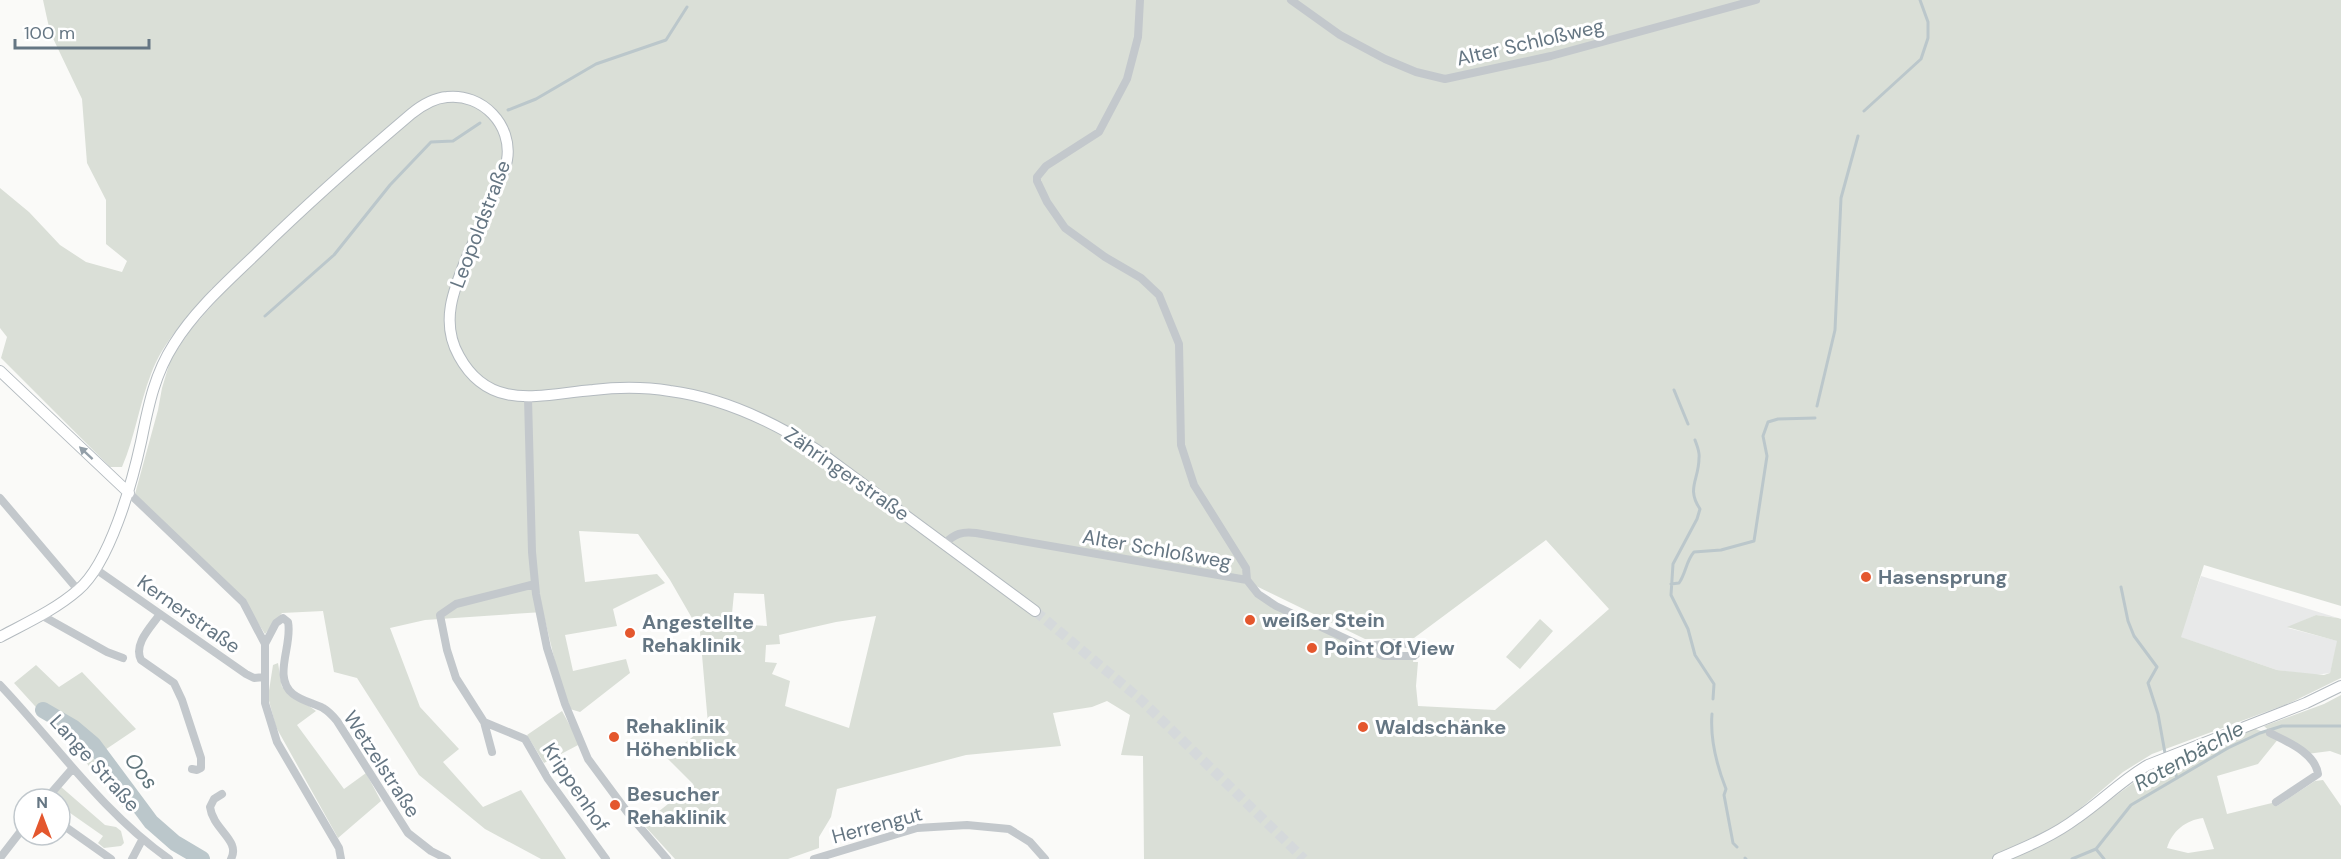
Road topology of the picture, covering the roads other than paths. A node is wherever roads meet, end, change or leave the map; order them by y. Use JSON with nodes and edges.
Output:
{"nodes":[{"id":1,"x":1140,"y":0,"type":"edge"},
{"id":2,"x":1291,"y":0,"type":"edge"},
{"id":3,"x":1756,"y":0,"type":"edge"},
{"id":4,"x":0,"y":372,"type":"edge"},
{"id":5,"x":528,"y":398,"type":"junction"},
{"id":6,"x":129,"y":493,"type":"junction"},
{"id":7,"x":0,"y":498,"type":"edge"},
{"id":8,"x":945,"y":543,"type":"junction"},
{"id":9,"x":97,"y":570,"type":"junction"},
{"id":10,"x":1247,"y":580,"type":"junction"},
{"id":11,"x":535,"y":584,"type":"junction"},
{"id":12,"x":78,"y":590,"type":"junction"},
{"id":13,"x":1035,"y":611,"type":"tunnel mouth"},
{"id":14,"x":159,"y":614,"type":"junction"},
{"id":15,"x":41,"y":615,"type":"junction"},
{"id":16,"x":0,"y":637,"type":"edge"},
{"id":17,"x":265,"y":644,"type":"junction"},
{"id":18,"x":1365,"y":647,"type":"junction"},
{"id":19,"x":123,"y":658,"type":"dead end"},
{"id":20,"x":264,"y":677,"type":"junction"},
{"id":21,"x":0,"y":685,"type":"edge"},
{"id":22,"x":2341,"y":686,"type":"edge"},
{"id":23,"x":484,"y":722,"type":"junction"},
{"id":24,"x":2270,"y":733,"type":"dead end"},
{"id":25,"x":492,"y":752,"type":"dead end"},
{"id":26,"x":73,"y":768,"type":"junction"},
{"id":27,"x":192,"y":769,"type":"dead end"},
{"id":28,"x":56,"y":787,"type":"edge"},
{"id":29,"x":222,"y":795,"type":"dead end"},
{"id":30,"x":2276,"y":802,"type":"dead end"},
{"id":31,"x":72,"y":831,"type":"edge"},
{"id":32,"x":142,"y":840,"type":"junction"},
{"id":33,"x":12,"y":842,"type":"edge"},
{"id":34,"x":0,"y":858,"type":"edge"},
{"id":35,"x":111,"y":859,"type":"edge"},
{"id":36,"x":132,"y":859,"type":"edge"},
{"id":37,"x":169,"y":859,"type":"edge"},
{"id":38,"x":231,"y":859,"type":"edge"},
{"id":39,"x":341,"y":859,"type":"edge"},
{"id":40,"x":447,"y":859,"type":"edge"},
{"id":41,"x":606,"y":859,"type":"edge"},
{"id":42,"x":667,"y":859,"type":"edge"},
{"id":43,"x":814,"y":859,"type":"edge"},
{"id":44,"x":1045,"y":859,"type":"edge"},
{"id":45,"x":1998,"y":859,"type":"edge"}],
"edges":[{"from":1,"to":10,"type":"street","name":"Alter Schloßweg"},
{"from":2,"to":3,"type":"street","name":"Alter Schloßweg"},
{"from":6,"to":4,"type":"main road","one_way":true},
{"from":5,"to":6,"type":"main road","name":"Leopoldstraße"},
{"from":5,"to":8,"type":"main road","name":"Zähringerstraße"},
{"from":5,"to":11,"type":"street"},
{"from":6,"to":9,"type":"main road","name":"Leopoldstraße"},
{"from":6,"to":17,"type":"street"},
{"from":7,"to":12,"type":"street"},
{"from":8,"to":10,"type":"street","name":"Alter Schloßweg"},
{"from":8,"to":13,"type":"main road","name":"Zähringerstraße"},
{"from":9,"to":12,"type":"main road","name":"Leopoldstraße"},
{"from":9,"to":14,"type":"street","name":"Kernerstraße"},
{"from":10,"to":18,"type":"street"},
{"from":11,"to":23,"type":"street"},
{"from":11,"to":42,"type":"street"},
{"from":12,"to":15,"type":"main road","name":"Leopoldstraße"},
{"from":14,"to":20,"type":"street","name":"Kernerstraße"},
{"from":14,"to":27,"type":"street"},
{"from":15,"to":16,"type":"main road","name":"Leopoldstraße"},
{"from":15,"to":19,"type":"street"},
{"from":17,"to":20,"type":"street"},
{"from":17,"to":40,"type":"street","name":"Wetzelstraße"},
{"from":18,"to":18,"type":"street"},
{"from":20,"to":39,"type":"street"},
{"from":21,"to":26,"type":"street","name":"Lange Straße"},
{"from":22,"to":45,"type":"main road"},
{"from":23,"to":25,"type":"street"},
{"from":23,"to":41,"type":"street","name":"Krippenhof"},
{"from":24,"to":30,"type":"street"},
{"from":26,"to":28,"type":"street"},
{"from":26,"to":32,"type":"street","name":"Lange Straße"},
{"from":29,"to":38,"type":"street"},
{"from":31,"to":35,"type":"street"},
{"from":32,"to":36,"type":"street"},
{"from":32,"to":37,"type":"street","name":"Lange Straße"},
{"from":33,"to":34,"type":"street"},
{"from":43,"to":44,"type":"street","name":"Herrengut"}]}
